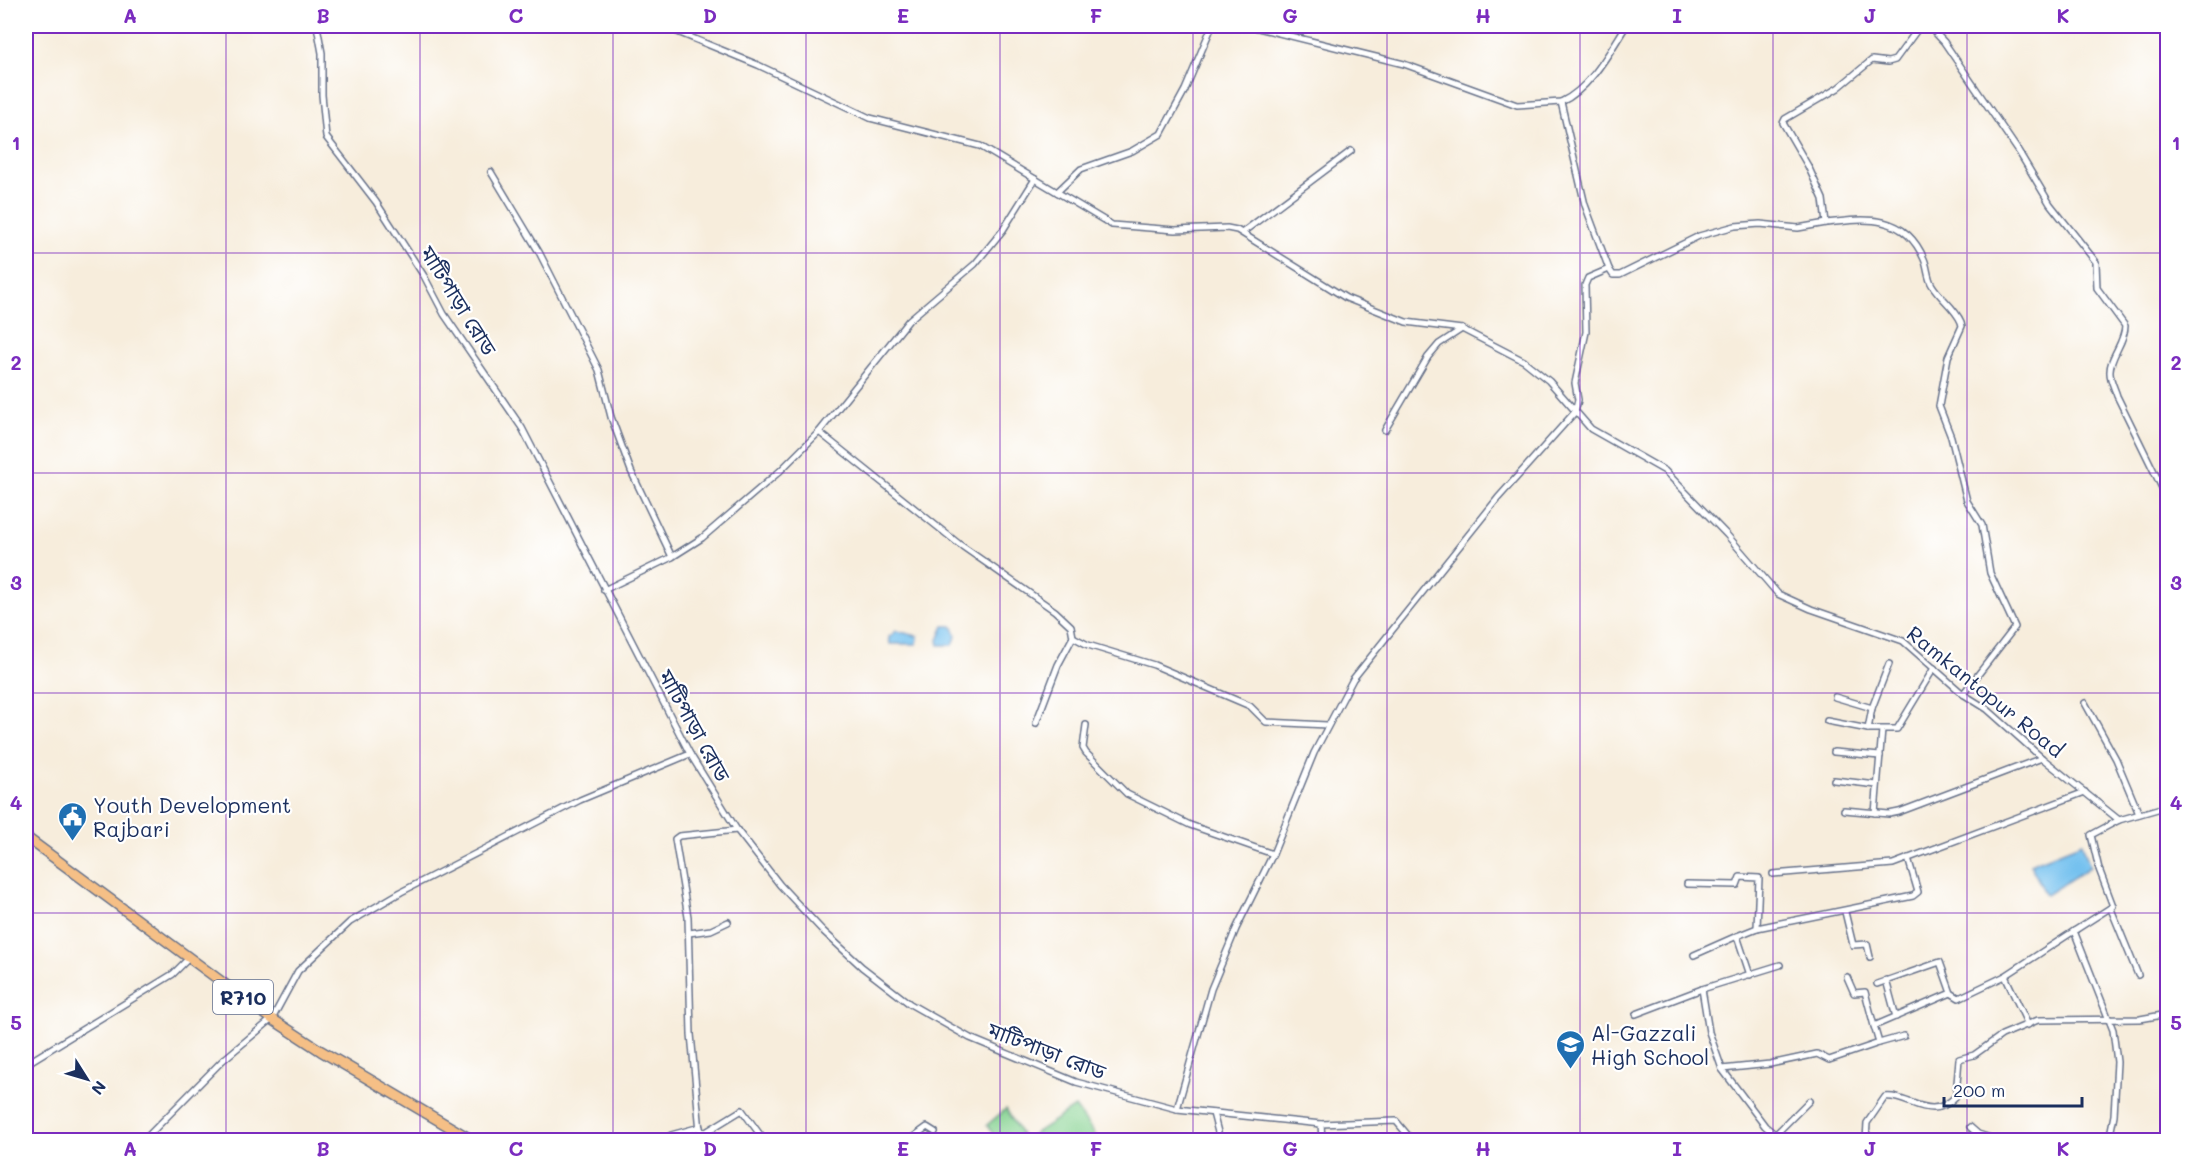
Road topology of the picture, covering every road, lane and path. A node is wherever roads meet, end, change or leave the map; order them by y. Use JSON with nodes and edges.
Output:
{"nodes":[{"id":1,"x":317,"y":26,"type":"edge"},
{"id":2,"x":663,"y":26,"type":"edge"},
{"id":3,"x":1212,"y":26,"type":"edge"},
{"id":4,"x":1250,"y":26,"type":"edge"},
{"id":5,"x":1626,"y":26,"type":"edge"},
{"id":6,"x":1920,"y":26,"type":"edge"},
{"id":7,"x":1929,"y":26,"type":"edge"},
{"id":8,"x":1561,"y":102,"type":"junction"},
{"id":9,"x":1351,"y":151,"type":"dead end"},
{"id":10,"x":491,"y":172,"type":"dead end"},
{"id":11,"x":1035,"y":179,"type":"junction"},
{"id":12,"x":1057,"y":192,"type":"junction"},
{"id":13,"x":1826,"y":223,"type":"junction"},
{"id":14,"x":1243,"y":232,"type":"junction"},
{"id":15,"x":1609,"y":270,"type":"junction"},
{"id":16,"x":1462,"y":330,"type":"junction"},
{"id":17,"x":1575,"y":412,"type":"junction"},
{"id":18,"x":1385,"y":430,"type":"dead end"},
{"id":19,"x":819,"y":432,"type":"junction"},
{"id":20,"x":2168,"y":500,"type":"edge"},
{"id":21,"x":672,"y":557,"type":"junction"},
{"id":22,"x":604,"y":590,"type":"junction"},
{"id":23,"x":1073,"y":637,"type":"junction"},
{"id":24,"x":1889,"y":663,"type":"dead end"},
{"id":25,"x":1934,"y":668,"type":"junction"},
{"id":26,"x":1963,"y":694,"type":"junction"},
{"id":27,"x":1835,"y":697,"type":"dead end"},
{"id":28,"x":2085,"y":703,"type":"dead end"},
{"id":29,"x":1872,"y":708,"type":"junction"},
{"id":30,"x":1827,"y":721,"type":"dead end"},
{"id":31,"x":1036,"y":723,"type":"dead end"},
{"id":32,"x":1086,"y":725,"type":"dead end"},
{"id":33,"x":1327,"y":725,"type":"junction"},
{"id":34,"x":1868,"y":729,"type":"junction"},
{"id":35,"x":1882,"y":730,"type":"junction"},
{"id":36,"x":1834,"y":752,"type":"dead end"},
{"id":37,"x":690,"y":753,"type":"junction"},
{"id":38,"x":1880,"y":756,"type":"junction"},
{"id":39,"x":2042,"y":758,"type":"junction"},
{"id":40,"x":1834,"y":780,"type":"dead end"},
{"id":41,"x":1877,"y":785,"type":"junction"},
{"id":42,"x":2085,"y":792,"type":"junction"},
{"id":43,"x":2168,"y":806,"type":"edge"},
{"id":44,"x":1844,"y":810,"type":"dead end"},
{"id":45,"x":1875,"y":813,"type":"junction"},
{"id":46,"x":2139,"y":814,"type":"junction"},
{"id":47,"x":2119,"y":820,"type":"junction"},
{"id":48,"x":737,"y":830,"type":"junction"},
{"id":49,"x":26,"y":837,"type":"edge"},
{"id":50,"x":1273,"y":854,"type":"junction"},
{"id":51,"x":1908,"y":858,"type":"junction"},
{"id":52,"x":1773,"y":874,"type":"dead end"},
{"id":53,"x":1687,"y":884,"type":"dead end"},
{"id":54,"x":2111,"y":909,"type":"junction"},
{"id":55,"x":1845,"y":912,"type":"junction"},
{"id":56,"x":728,"y":922,"type":"dead end"},
{"id":57,"x":1758,"y":928,"type":"junction"},
{"id":58,"x":2073,"y":931,"type":"junction"},
{"id":59,"x":689,"y":933,"type":"junction"},
{"id":60,"x":1737,"y":936,"type":"junction"},
{"id":61,"x":1694,"y":954,"type":"dead end"},
{"id":62,"x":190,"y":957,"type":"junction"},
{"id":63,"x":1870,"y":957,"type":"dead end"},
{"id":64,"x":1780,"y":965,"type":"dead end"},
{"id":65,"x":1750,"y":975,"type":"junction"},
{"id":66,"x":2138,"y":975,"type":"dead end"},
{"id":67,"x":2005,"y":976,"type":"junction"},
{"id":68,"x":1847,"y":977,"type":"dead end"},
{"id":69,"x":1886,"y":980,"type":"junction"},
{"id":70,"x":1877,"y":984,"type":"dead end"},
{"id":71,"x":1702,"y":990,"type":"junction"},
{"id":72,"x":1951,"y":993,"type":"junction"},
{"id":73,"x":1636,"y":1014,"type":"dead end"},
{"id":74,"x":2168,"y":1014,"type":"edge"},
{"id":75,"x":1896,"y":1017,"type":"junction"},
{"id":76,"x":272,"y":1018,"type":"junction"},
{"id":77,"x":2108,"y":1020,"type":"junction"},
{"id":78,"x":2028,"y":1025,"type":"junction"},
{"id":79,"x":1874,"y":1026,"type":"junction"},
{"id":80,"x":1904,"y":1036,"type":"dead end"},
{"id":81,"x":1879,"y":1043,"type":"junction"},
{"id":82,"x":26,"y":1064,"type":"edge"},
{"id":83,"x":1722,"y":1069,"type":"junction"},
{"id":84,"x":1809,"y":1101,"type":"dead end"},
{"id":85,"x":1177,"y":1109,"type":"junction"},
{"id":86,"x":1213,"y":1113,"type":"junction"},
{"id":87,"x":1321,"y":1124,"type":"junction"},
{"id":88,"x":1970,"y":1127,"type":"dead end"},
{"id":89,"x":699,"y":1128,"type":"junction"},
{"id":90,"x":935,"y":1132,"type":"dead end"},
{"id":91,"x":671,"y":1135,"type":"dead end"},
{"id":92,"x":1775,"y":1135,"type":"junction"},
{"id":93,"x":144,"y":1140,"type":"edge"},
{"id":94,"x":472,"y":1140,"type":"edge"},
{"id":95,"x":764,"y":1140,"type":"edge"},
{"id":96,"x":909,"y":1140,"type":"edge"},
{"id":97,"x":1220,"y":1140,"type":"edge"},
{"id":98,"x":1322,"y":1140,"type":"edge"},
{"id":99,"x":1412,"y":1140,"type":"edge"},
{"id":100,"x":1782,"y":1140,"type":"edge"},
{"id":101,"x":1866,"y":1140,"type":"edge"},
{"id":102,"x":1997,"y":1140,"type":"edge"},
{"id":103,"x":2109,"y":1140,"type":"edge"}],
"edges":[{"from":1,"to":22,"type":"street","name":"মাটিপাড়া রোড"},
{"from":2,"to":11,"type":"street","name":"Ramkantopur Road"},
{"from":3,"to":12,"type":"street"},
{"from":4,"to":8,"type":"street"},
{"from":5,"to":8,"type":"street"},
{"from":6,"to":13,"type":"street"},
{"from":7,"to":20,"type":"street"},
{"from":8,"to":15,"type":"street"},
{"from":9,"to":14,"type":"street"},
{"from":10,"to":21,"type":"street"},
{"from":11,"to":12,"type":"street","name":"Ramkantopur Road"},
{"from":11,"to":19,"type":"street"},
{"from":12,"to":14,"type":"street","name":"Ramkantopur Road"},
{"from":13,"to":15,"type":"street"},
{"from":13,"to":26,"type":"street"},
{"from":14,"to":16,"type":"street","name":"Ramkantopur Road"},
{"from":15,"to":17,"type":"street"},
{"from":16,"to":17,"type":"street","name":"Ramkantopur Road"},
{"from":16,"to":18,"type":"street"},
{"from":17,"to":25,"type":"street","name":"Ramkantopur Road"},
{"from":17,"to":33,"type":"street"},
{"from":19,"to":21,"type":"street"},
{"from":19,"to":23,"type":"street"},
{"from":21,"to":22,"type":"street"},
{"from":22,"to":37,"type":"street","name":"মাটিপাড়া রোড"},
{"from":23,"to":31,"type":"street"},
{"from":23,"to":33,"type":"street"},
{"from":24,"to":29,"type":"street"},
{"from":25,"to":26,"type":"street","name":"Ramkantopur Road"},
{"from":25,"to":35,"type":"street"},
{"from":26,"to":39,"type":"street","name":"Ramkantopur Road"},
{"from":27,"to":29,"type":"street"},
{"from":28,"to":46,"type":"street"},
{"from":29,"to":34,"type":"street"},
{"from":30,"to":34,"type":"street"},
{"from":32,"to":50,"type":"street"},
{"from":33,"to":50,"type":"street"},
{"from":34,"to":35,"type":"street"},
{"from":35,"to":38,"type":"street"},
{"from":36,"to":38,"type":"street"},
{"from":37,"to":48,"type":"street","name":"মাটিপাড়া রোড"},
{"from":37,"to":76,"type":"street"},
{"from":38,"to":41,"type":"street"},
{"from":39,"to":42,"type":"street","name":"Ramkantopur Road"},
{"from":39,"to":45,"type":"street"},
{"from":40,"to":41,"type":"street"},
{"from":41,"to":45,"type":"street"},
{"from":42,"to":47,"type":"street","name":"Ramkantopur Road"},
{"from":42,"to":51,"type":"street"},
{"from":43,"to":46,"type":"street"},
{"from":44,"to":45,"type":"street"},
{"from":46,"to":47,"type":"street"},
{"from":47,"to":54,"type":"street"},
{"from":48,"to":59,"type":"street"},
{"from":48,"to":85,"type":"street","name":"মাটিপাড়া রোড"},
{"from":49,"to":62,"type":"main road","number":"R710"},
{"from":50,"to":85,"type":"street"},
{"from":51,"to":52,"type":"street"},
{"from":51,"to":55,"type":"street"},
{"from":53,"to":57,"type":"street"},
{"from":54,"to":58,"type":"street"},
{"from":54,"to":66,"type":"street"},
{"from":55,"to":57,"type":"street"},
{"from":55,"to":63,"type":"street"},
{"from":56,"to":59,"type":"street"},
{"from":57,"to":60,"type":"street"},
{"from":58,"to":67,"type":"street"},
{"from":58,"to":77,"type":"street"},
{"from":59,"to":89,"type":"street"},
{"from":60,"to":61,"type":"street"},
{"from":60,"to":65,"type":"street"},
{"from":62,"to":76,"type":"main road","number":"R710"},
{"from":62,"to":82,"type":"street"},
{"from":64,"to":65,"type":"street"},
{"from":65,"to":71,"type":"street"},
{"from":67,"to":72,"type":"street"},
{"from":67,"to":78,"type":"street"},
{"from":68,"to":79,"type":"street"},
{"from":69,"to":70,"type":"street"},
{"from":69,"to":72,"type":"street"},
{"from":69,"to":75,"type":"street"},
{"from":71,"to":73,"type":"street"},
{"from":71,"to":83,"type":"street"},
{"from":72,"to":75,"type":"street"},
{"from":74,"to":77,"type":"street"},
{"from":75,"to":79,"type":"street"},
{"from":76,"to":93,"type":"street"},
{"from":76,"to":94,"type":"main road","number":"R710"},
{"from":77,"to":78,"type":"street"},
{"from":77,"to":103,"type":"street"},
{"from":78,"to":101,"type":"street"},
{"from":79,"to":81,"type":"street"},
{"from":80,"to":81,"type":"street"},
{"from":81,"to":83,"type":"street"},
{"from":83,"to":92,"type":"street"},
{"from":84,"to":92,"type":"street"},
{"from":85,"to":86,"type":"street","name":"মাটিপাড়া রোড"},
{"from":86,"to":87,"type":"street","name":"মাটিপাড়া রোড"},
{"from":86,"to":97,"type":"street"},
{"from":87,"to":98,"type":"street"},
{"from":87,"to":99,"type":"street","name":"মাটিপাড়া রোড"},
{"from":88,"to":102,"type":"street"},
{"from":89,"to":91,"type":"street"},
{"from":89,"to":95,"type":"street"},
{"from":90,"to":96,"type":"street"},
{"from":92,"to":100,"type":"street"}]}
